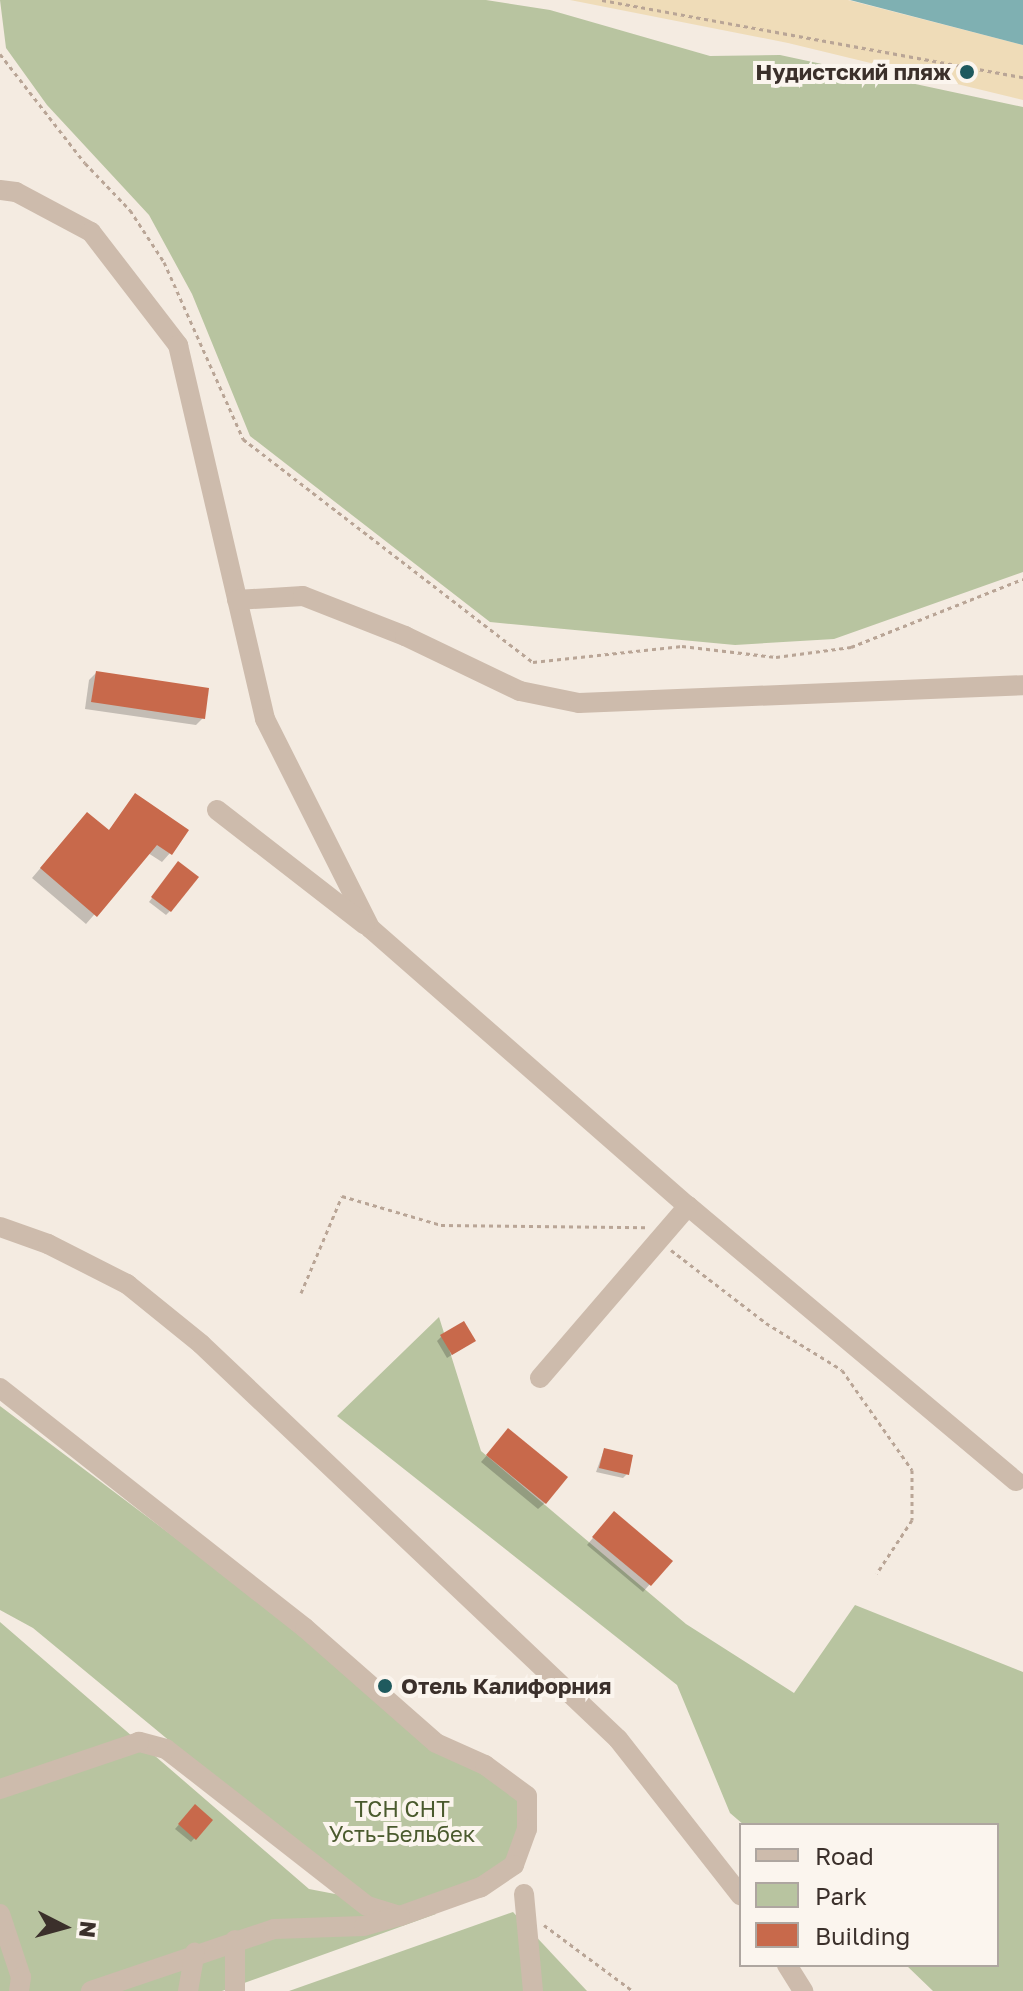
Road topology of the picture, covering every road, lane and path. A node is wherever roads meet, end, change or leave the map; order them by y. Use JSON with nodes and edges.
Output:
{"nodes":[{"id":1,"x":602,"y":0,"type":"edge"},
{"id":2,"x":0,"y":54,"type":"edge"},
{"id":3,"x":1023,"y":77,"type":"edge"},
{"id":4,"x":0,"y":190,"type":"edge"},
{"id":5,"x":1023,"y":579,"type":"edge"},
{"id":6,"x":237,"y":600,"type":"junction"},
{"id":7,"x":1023,"y":685,"type":"edge"},
{"id":8,"x":217,"y":810,"type":"dead end"},
{"id":9,"x":370,"y":928,"type":"junction"},
{"id":10,"x":688,"y":1206,"type":"junction"},
{"id":11,"x":0,"y":1227,"type":"edge"},
{"id":12,"x":664,"y":1234,"type":"junction"},
{"id":13,"x":301,"y":1293,"type":"dead end"},
{"id":14,"x":540,"y":1378,"type":"dead end"},
{"id":15,"x":0,"y":1388,"type":"edge"},
{"id":16,"x":1016,"y":1481,"type":"dead end"},
{"id":17,"x":877,"y":1573,"type":"dead end"},
{"id":18,"x":0,"y":1789,"type":"edge"},
{"id":19,"x":739,"y":1893,"type":"edge"},
{"id":20,"x":524,"y":1894,"type":"joint"},
{"id":21,"x":400,"y":1916,"type":"junction"},
{"id":22,"x":2,"y":1927,"type":"edge"},
{"id":23,"x":235,"y":1940,"type":"junction"},
{"id":24,"x":195,"y":1953,"type":"junction"},
{"id":25,"x":788,"y":1967,"type":"edge"},
{"id":26,"x":19,"y":1991,"type":"edge"},
{"id":27,"x":91,"y":1991,"type":"edge"},
{"id":28,"x":188,"y":1991,"type":"edge"},
{"id":29,"x":235,"y":1991,"type":"edge"},
{"id":30,"x":533,"y":1991,"type":"edge"},
{"id":31,"x":633,"y":1991,"type":"edge"},
{"id":32,"x":803,"y":1991,"type":"edge"}],
"edges":[{"from":1,"to":3,"type":"path"},
{"from":2,"to":5,"type":"path"},
{"from":4,"to":6,"type":"street"},
{"from":6,"to":7,"type":"street"},
{"from":6,"to":9,"type":"street"},
{"from":8,"to":9,"type":"street"},
{"from":9,"to":10,"type":"street"},
{"from":10,"to":12,"type":"street"},
{"from":10,"to":16,"type":"street"},
{"from":11,"to":19,"type":"street"},
{"from":12,"to":13,"type":"path"},
{"from":12,"to":14,"type":"street"},
{"from":12,"to":17,"type":"path"},
{"from":15,"to":21,"type":"street"},
{"from":18,"to":21,"type":"street"},
{"from":20,"to":30,"type":"street"},
{"from":20,"to":31,"type":"path"},
{"from":21,"to":23,"type":"street"},
{"from":22,"to":26,"type":"street"},
{"from":23,"to":24,"type":"street"},
{"from":23,"to":29,"type":"street"},
{"from":24,"to":27,"type":"street"},
{"from":24,"to":28,"type":"street"},
{"from":25,"to":32,"type":"street"}]}
